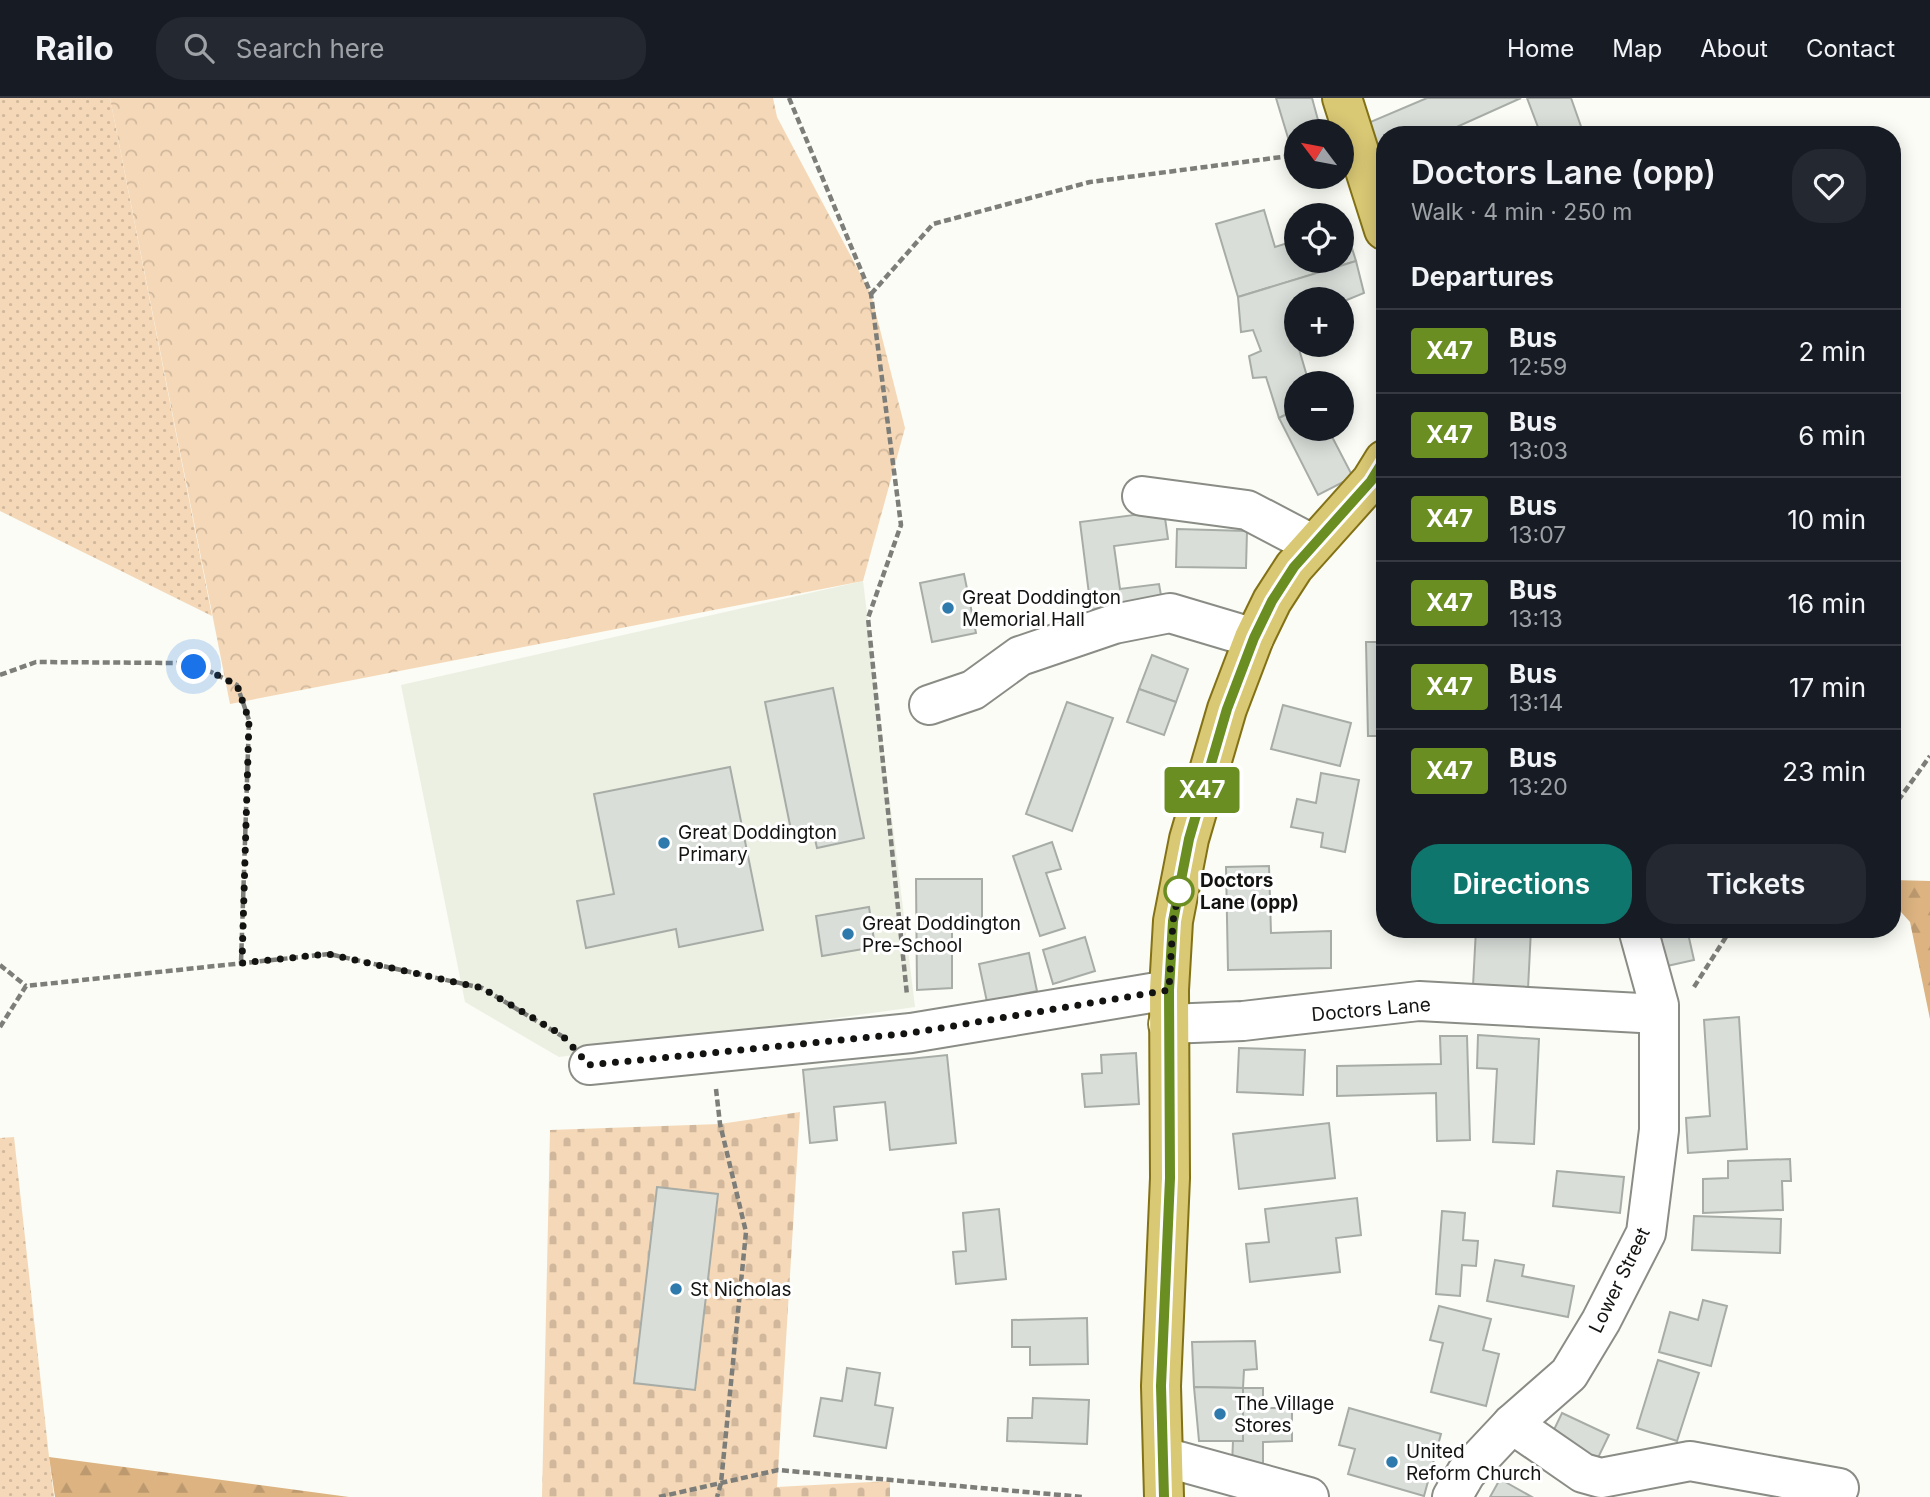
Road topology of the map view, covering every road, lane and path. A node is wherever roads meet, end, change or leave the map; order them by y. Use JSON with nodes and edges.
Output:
{"nodes":[{"id":1,"x":789,"y":98,"type":"edge"},
{"id":2,"x":1342,"y":98,"type":"edge"},
{"id":3,"x":1284,"y":157,"type":"edge"},
{"id":4,"x":1376,"y":205,"type":"edge"},
{"id":5,"x":871,"y":294,"type":"junction"},
{"id":6,"x":1376,"y":473,"type":"edge"},
{"id":7,"x":1142,"y":496,"type":"dead end"},
{"id":8,"x":1312,"y":544,"type":"junction"},
{"id":9,"x":1254,"y":638,"type":"junction"},
{"id":10,"x":0,"y":676,"type":"edge"},
{"id":11,"x":929,"y":705,"type":"dead end"},
{"id":12,"x":1930,"y":756,"type":"edge"},
{"id":13,"x":1901,"y":796,"type":"edge"},
{"id":14,"x":1640,"y":938,"type":"edge"},
{"id":15,"x":1726,"y":938,"type":"edge"},
{"id":16,"x":242,"y":963,"type":"junction"},
{"id":17,"x":0,"y":965,"type":"edge"},
{"id":18,"x":26,"y":986,"type":"junction"},
{"id":19,"x":1168,"y":1007,"type":"junction"},
{"id":20,"x":1659,"y":1009,"type":"junction"},
{"id":21,"x":0,"y":1027,"type":"edge"},
{"id":22,"x":911,"y":1033,"type":"junction"},
{"id":23,"x":712,"y":1053,"type":"junction"},
{"id":24,"x":589,"y":1065,"type":"joint"},
{"id":25,"x":1512,"y":1424,"type":"junction"},
{"id":26,"x":1164,"y":1457,"type":"junction"},
{"id":27,"x":721,"y":1483,"type":"junction"},
{"id":28,"x":1639,"y":1484,"type":"edge"},
{"id":29,"x":1839,"y":1488,"type":"dead end"},
{"id":30,"x":659,"y":1497,"type":"edge"},
{"id":31,"x":717,"y":1497,"type":"edge"},
{"id":32,"x":1083,"y":1497,"type":"edge"},
{"id":33,"x":1164,"y":1497,"type":"edge"},
{"id":34,"x":1308,"y":1497,"type":"edge"},
{"id":35,"x":1452,"y":1497,"type":"edge"}],
"edges":[{"from":1,"to":5,"type":"path"},
{"from":2,"to":4,"type":"main road"},
{"from":3,"to":5,"type":"path"},
{"from":5,"to":22,"type":"path"},
{"from":6,"to":8,"type":"main road"},
{"from":7,"to":8,"type":"street"},
{"from":8,"to":9,"type":"main road"},
{"from":9,"to":11,"type":"street"},
{"from":9,"to":19,"type":"main road"},
{"from":10,"to":16,"type":"path"},
{"from":12,"to":13,"type":"path"},
{"from":14,"to":20,"type":"street","name":"Lower Street"},
{"from":15,"to":20,"type":"path"},
{"from":16,"to":18,"type":"path"},
{"from":16,"to":24,"type":"path"},
{"from":17,"to":18,"type":"path"},
{"from":18,"to":21,"type":"path"},
{"from":19,"to":20,"type":"street","name":"Doctors Lane"},
{"from":19,"to":22,"type":"street","name":"Doctors Lane"},
{"from":19,"to":26,"type":"main road"},
{"from":20,"to":25,"type":"street","name":"Lower Street"},
{"from":22,"to":23,"type":"street","name":"Doctors Lane"},
{"from":23,"to":24,"type":"street","name":"Doctors Lane"},
{"from":23,"to":27,"type":"path"},
{"from":25,"to":28,"type":"street"},
{"from":25,"to":35,"type":"street","name":"Lower Street"},
{"from":26,"to":33,"type":"main road"},
{"from":26,"to":34,"type":"street"},
{"from":27,"to":30,"type":"path"},
{"from":27,"to":31,"type":"path"},
{"from":27,"to":32,"type":"path"},
{"from":28,"to":29,"type":"street"}]}
